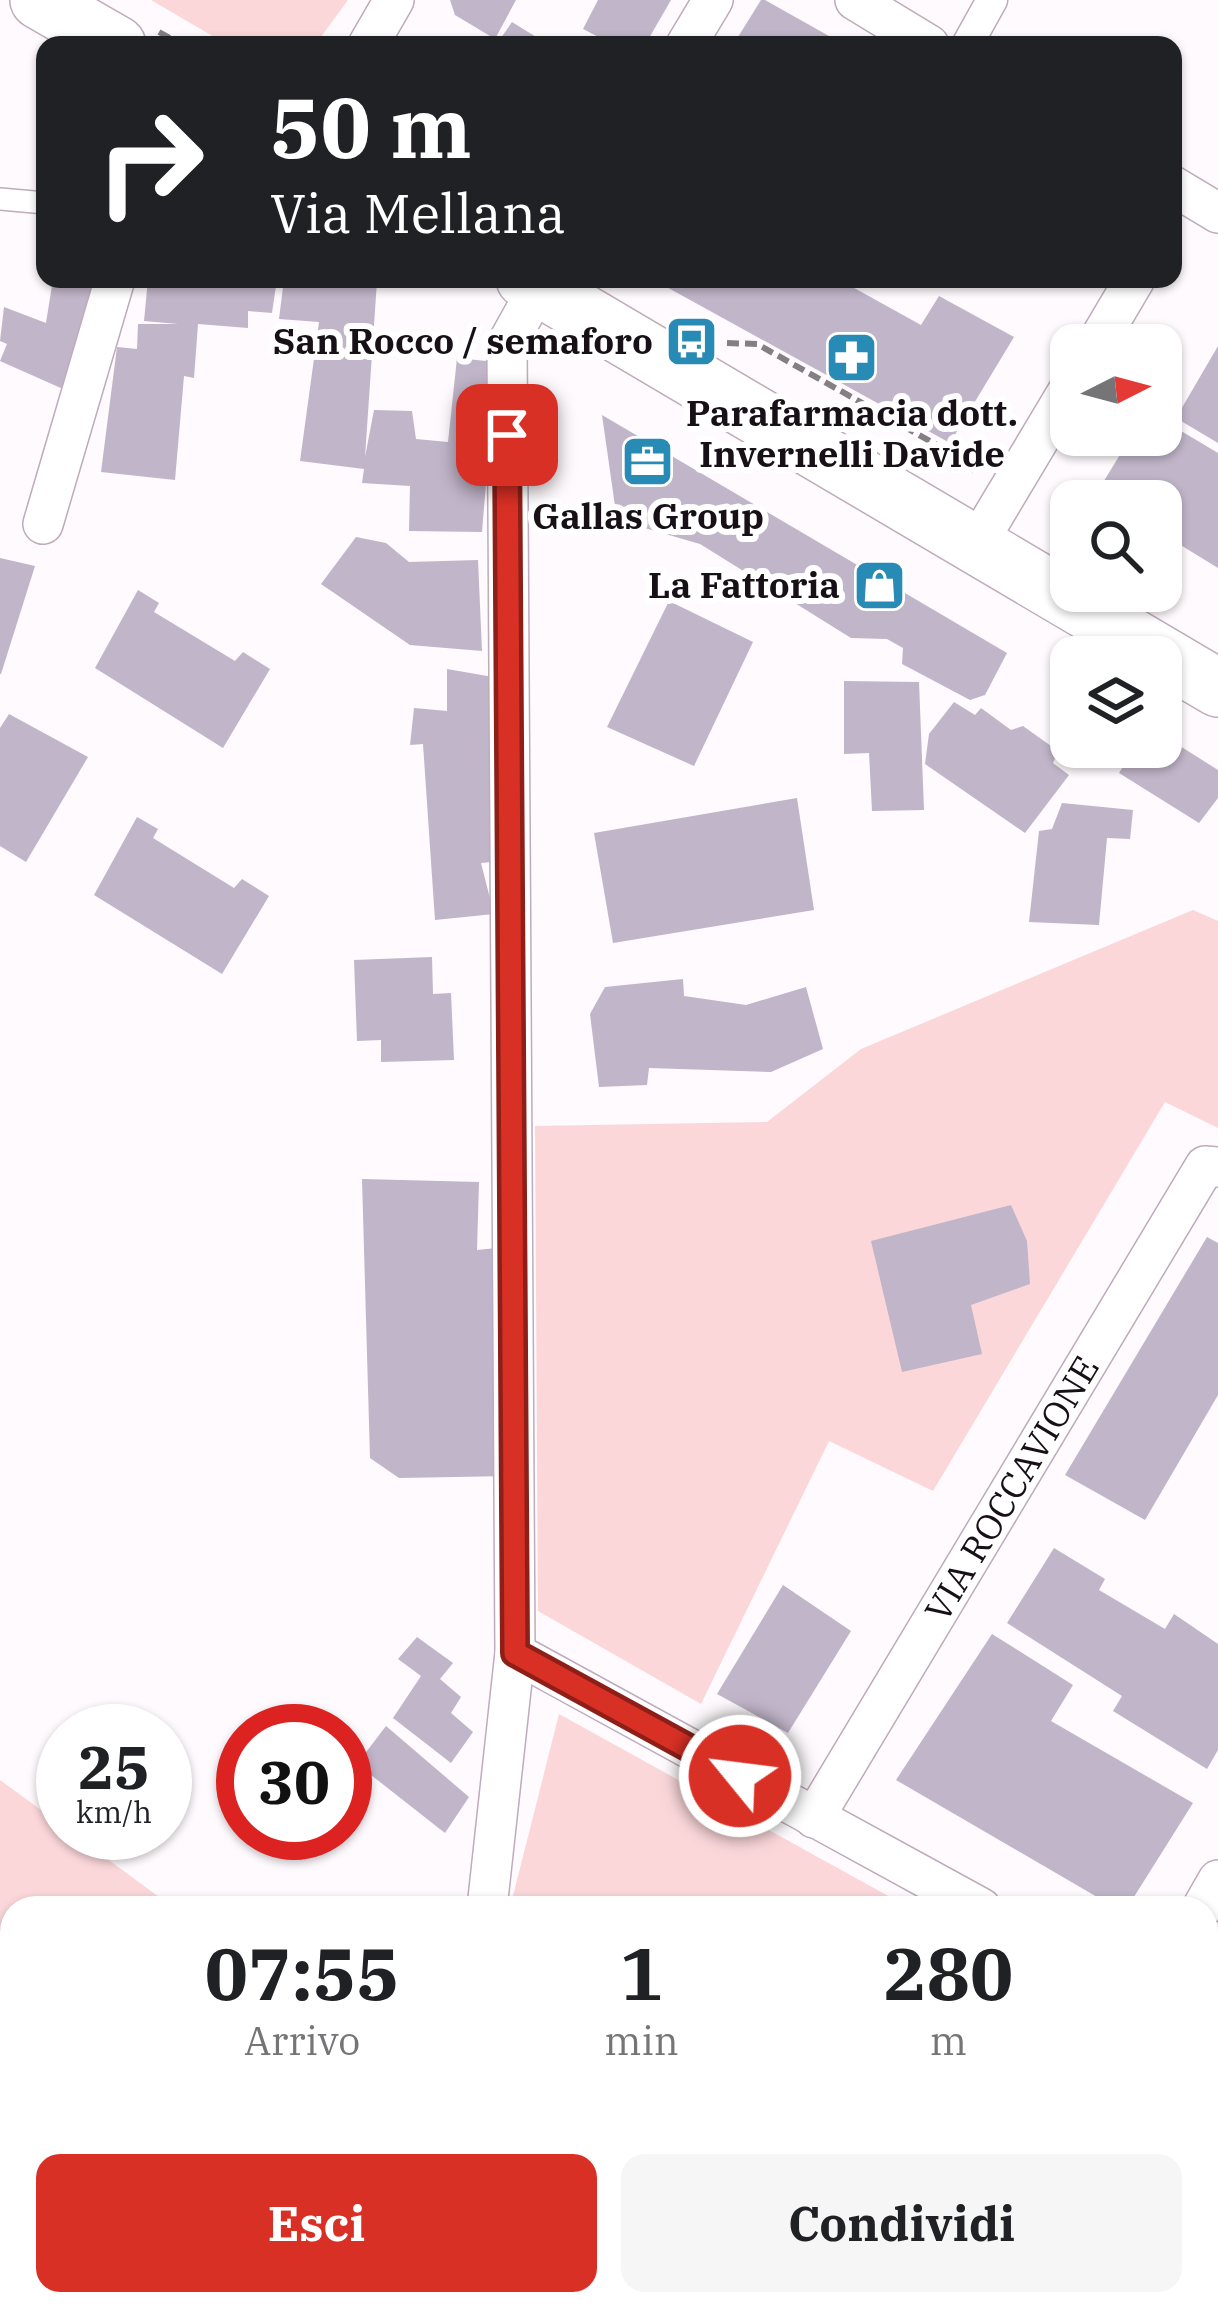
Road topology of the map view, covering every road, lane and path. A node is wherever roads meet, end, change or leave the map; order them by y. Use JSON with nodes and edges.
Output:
{"nodes":[{"id":1,"x":39,"y":0,"type":"edge"},
{"id":2,"x":394,"y":0,"type":"edge"},
{"id":3,"x":713,"y":0,"type":"edge"},
{"id":4,"x":855,"y":0,"type":"edge"},
{"id":5,"x":992,"y":0,"type":"edge"},
{"id":6,"x":101,"y":36,"type":"edge"},
{"id":7,"x":373,"y":36,"type":"edge"},
{"id":8,"x":691,"y":36,"type":"edge"},
{"id":9,"x":914,"y":36,"type":"edge"},
{"id":10,"x":972,"y":36,"type":"edge"},
{"id":11,"x":0,"y":199,"type":"edge"},
{"id":12,"x":36,"y":202,"type":"edge"},
{"id":13,"x":112,"y":288,"type":"edge"},
{"id":14,"x":532,"y":288,"type":"edge"},
{"id":15,"x":546,"y":288,"type":"edge"},
{"id":16,"x":1130,"y":288,"type":"edge"},
{"id":17,"x":1108,"y":324,"type":"edge"},
{"id":18,"x":722,"y":343,"type":"dead end"},
{"id":19,"x":1050,"y":421,"type":"edge"},
{"id":20,"x":990,"y":521,"type":"junction"},
{"id":21,"x":43,"y":524,"type":"dead end"},
{"id":22,"x":1218,"y":688,"type":"edge"},
{"id":23,"x":1215,"y":1166,"type":"edge"},
{"id":24,"x":515,"y":1653,"type":"junction"},
{"id":25,"x":814,"y":1818,"type":"junction"},
{"id":26,"x":488,"y":1896,"type":"edge"},
{"id":27,"x":958,"y":1896,"type":"edge"}],
"edges":[{"from":1,"to":6,"type":"main road"},
{"from":2,"to":7,"type":"street"},
{"from":3,"to":8,"type":"street"},
{"from":4,"to":9,"type":"street"},
{"from":5,"to":10,"type":"street"},
{"from":11,"to":12,"type":"lane"},
{"from":13,"to":21,"type":"street"},
{"from":14,"to":24,"type":"street"},
{"from":15,"to":20,"type":"main road"},
{"from":16,"to":17,"type":"street"},
{"from":18,"to":20,"type":"path"},
{"from":19,"to":20,"type":"street"},
{"from":20,"to":22,"type":"main road"},
{"from":23,"to":25,"type":"street","name":"VIA ROCCAVIONE"},
{"from":24,"to":25,"type":"street"},
{"from":24,"to":26,"type":"street"},
{"from":25,"to":27,"type":"street"}]}
